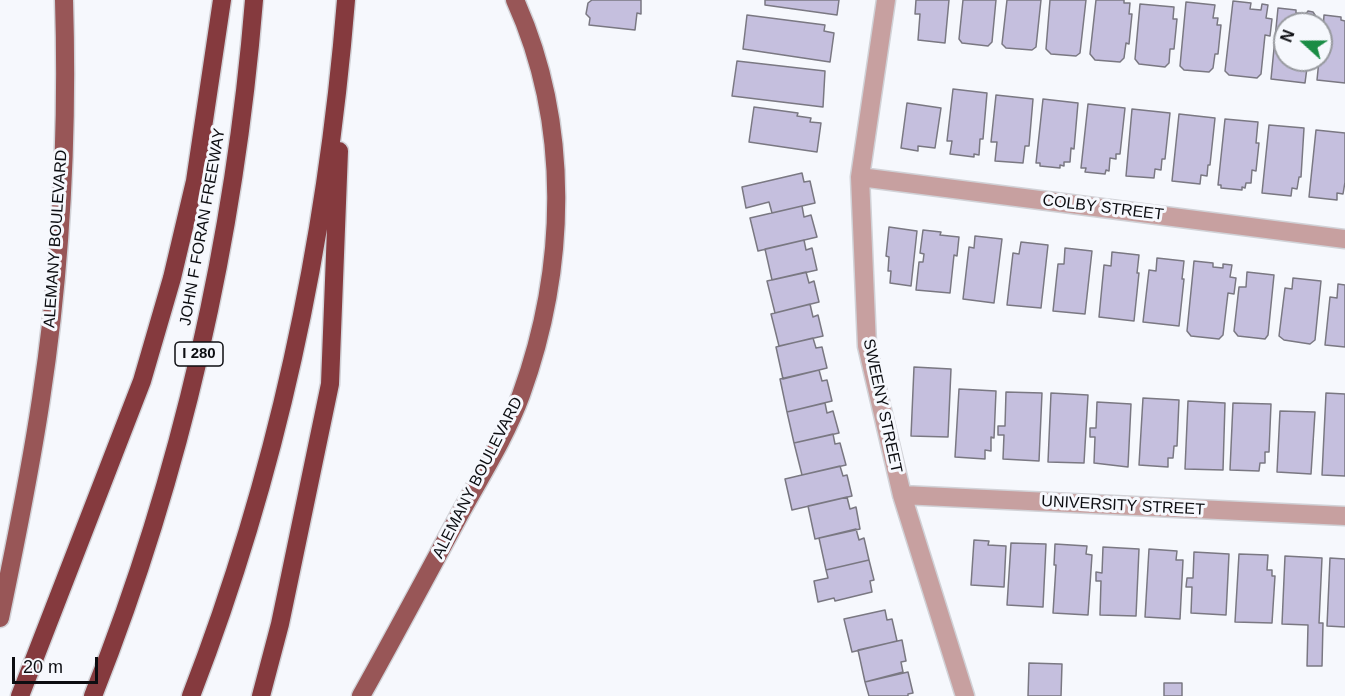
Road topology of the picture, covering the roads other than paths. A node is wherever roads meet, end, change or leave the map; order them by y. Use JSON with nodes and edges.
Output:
{"nodes":[{"id":1,"x":64,"y":0,"type":"edge"},
{"id":2,"x":222,"y":0,"type":"edge"},
{"id":3,"x":255,"y":0,"type":"edge"},
{"id":4,"x":346,"y":0,"type":"edge"},
{"id":5,"x":515,"y":0,"type":"edge"},
{"id":6,"x":886,"y":0,"type":"edge"},
{"id":7,"x":344,"y":31,"type":"junction"},
{"id":8,"x":860,"y":177,"type":"junction"},
{"id":9,"x":1345,"y":239,"type":"edge"},
{"id":10,"x":902,"y":495,"type":"junction"},
{"id":11,"x":1345,"y":516,"type":"edge"},
{"id":12,"x":0,"y":618,"type":"edge"},
{"id":13,"x":20,"y":696,"type":"edge"},
{"id":14,"x":93,"y":696,"type":"edge"},
{"id":15,"x":191,"y":696,"type":"edge"},
{"id":16,"x":261,"y":696,"type":"edge"},
{"id":17,"x":361,"y":696,"type":"edge"},
{"id":18,"x":965,"y":696,"type":"edge"}],
"edges":[{"from":1,"to":12,"type":"main road","name":"ALEMANY BOULEVARD"},
{"from":2,"to":13,"type":"highway"},
{"from":3,"to":14,"type":"highway","name":"JOHN F FORAN FREEWAY","number":"I 280"},
{"from":4,"to":7,"type":"highway"},
{"from":5,"to":17,"type":"main road","name":"ALEMANY BOULEVARD"},
{"from":6,"to":8,"type":"street","name":"SWEENY STREET"},
{"from":7,"to":15,"type":"highway"},
{"from":7,"to":16,"type":"highway"},
{"from":8,"to":9,"type":"street","name":"COLBY STREET"},
{"from":8,"to":10,"type":"street","name":"SWEENY STREET"},
{"from":10,"to":11,"type":"street","name":"UNIVERSITY STREET"},
{"from":10,"to":18,"type":"street","name":"SWEENY STREET"}]}
